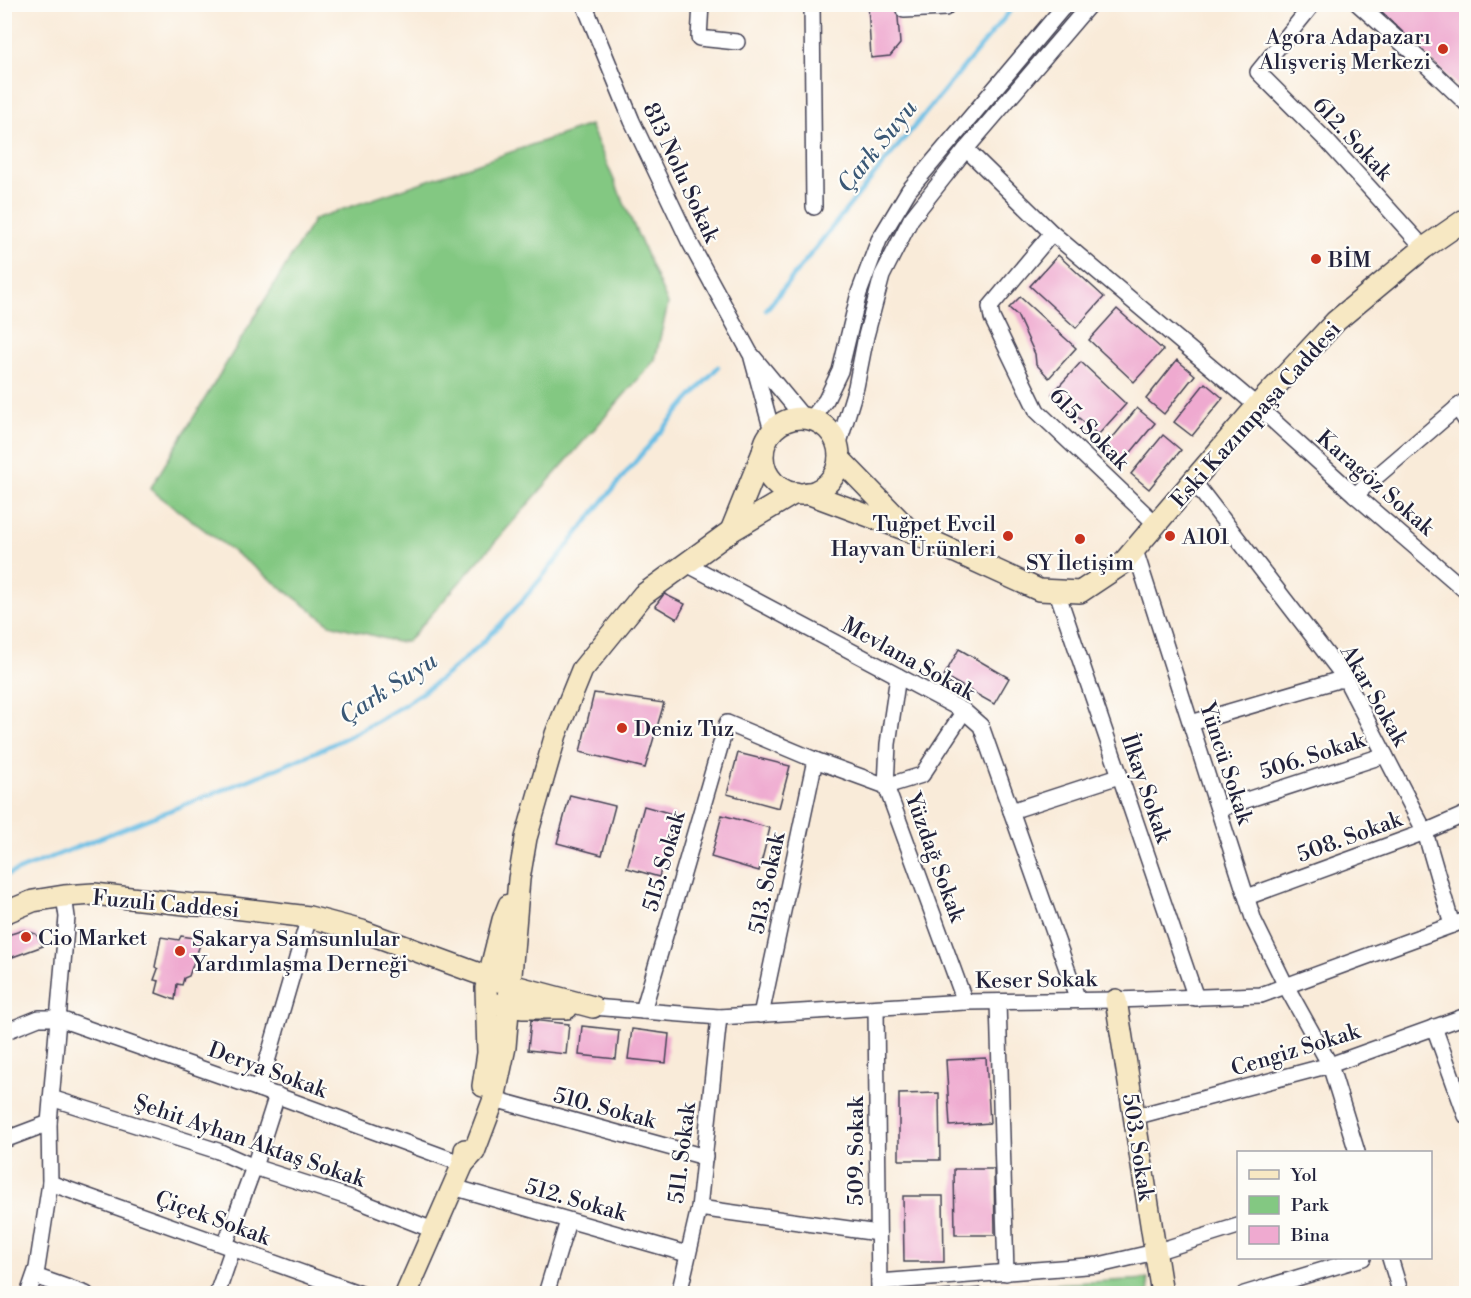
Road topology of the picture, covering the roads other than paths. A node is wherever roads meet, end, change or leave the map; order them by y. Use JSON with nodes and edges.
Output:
{"nodes":[{"id":1,"x":584,"y":4,"type":"edge"},
{"id":2,"x":701,"y":4,"type":"edge"},
{"id":3,"x":812,"y":4,"type":"edge"},
{"id":4,"x":948,"y":4,"type":"edge"},
{"id":5,"x":1066,"y":4,"type":"edge"},
{"id":6,"x":1090,"y":4,"type":"edge"},
{"id":7,"x":1313,"y":4,"type":"edge"},
{"id":8,"x":1358,"y":4,"type":"edge"},
{"id":9,"x":904,"y":7,"type":"edge"},
{"id":10,"x":737,"y":42,"type":"dead end"},
{"id":11,"x":1467,"y":103,"type":"edge"},
{"id":12,"x":966,"y":149,"type":"junction"},
{"id":13,"x":814,"y":207,"type":"dead end"},
{"id":14,"x":1467,"y":219,"type":"edge"},
{"id":15,"x":1052,"y":234,"type":"junction"},
{"id":16,"x":1424,"y":248,"type":"junction"},
{"id":17,"x":750,"y":352,"type":"junction"},
{"id":18,"x":1462,"y":404,"type":"edge"},
{"id":19,"x":1257,"y":406,"type":"junction"},
{"id":20,"x":807,"y":418,"type":"junction"},
{"id":21,"x":1467,"y":421,"type":"edge"},
{"id":22,"x":771,"y":431,"type":"junction"},
{"id":23,"x":763,"y":452,"type":"junction"},
{"id":24,"x":839,"y":452,"type":"junction"},
{"id":25,"x":1194,"y":482,"type":"junction"},
{"id":26,"x":801,"y":493,"type":"junction"},
{"id":27,"x":1355,"y":495,"type":"junction"},
{"id":28,"x":1157,"y":525,"type":"junction"},
{"id":29,"x":731,"y":531,"type":"junction"},
{"id":30,"x":912,"y":532,"type":"junction"},
{"id":31,"x":1135,"y":550,"type":"junction"},
{"id":32,"x":685,"y":564,"type":"junction"},
{"id":33,"x":1467,"y":591,"type":"edge"},
{"id":34,"x":1057,"y":592,"type":"junction"},
{"id":35,"x":898,"y":676,"type":"junction"},
{"id":36,"x":1345,"y":678,"type":"junction"},
{"id":37,"x":964,"y":711,"type":"junction"},
{"id":38,"x":727,"y":723,"type":"joint"},
{"id":39,"x":1191,"y":723,"type":"junction"},
{"id":40,"x":1385,"y":755,"type":"junction"},
{"id":41,"x":815,"y":760,"type":"junction"},
{"id":42,"x":1119,"y":776,"type":"junction"},
{"id":43,"x":886,"y":786,"type":"junction"},
{"id":44,"x":1219,"y":809,"type":"junction"},
{"id":45,"x":1011,"y":811,"type":"junction"},
{"id":46,"x":1467,"y":814,"type":"edge"},
{"id":47,"x":1425,"y":832,"type":"junction"},
{"id":48,"x":519,"y":879,"type":"junction"},
{"id":49,"x":64,"y":896,"type":"junction"},
{"id":50,"x":1246,"y":897,"type":"junction"},
{"id":51,"x":4,"y":913,"type":"edge"},
{"id":52,"x":309,"y":917,"type":"junction"},
{"id":53,"x":1459,"y":922,"type":"edge"},
{"id":54,"x":330,"y":924,"type":"junction"},
{"id":55,"x":489,"y":977,"type":"junction"},
{"id":56,"x":511,"y":985,"type":"junction"},
{"id":57,"x":1286,"y":986,"type":"junction"},
{"id":58,"x":486,"y":998,"type":"junction"},
{"id":59,"x":1196,"y":998,"type":"junction"},
{"id":60,"x":1078,"y":1000,"type":"junction"},
{"id":61,"x":1116,"y":1000,"type":"junction"},
{"id":62,"x":965,"y":1002,"type":"junction"},
{"id":63,"x":998,"y":1002,"type":"junction"},
{"id":64,"x":509,"y":1006,"type":"junction"},
{"id":65,"x":593,"y":1007,"type":"junction"},
{"id":66,"x":876,"y":1008,"type":"junction"},
{"id":67,"x":643,"y":1011,"type":"junction"},
{"id":68,"x":761,"y":1015,"type":"junction"},
{"id":69,"x":1467,"y":1016,"type":"edge"},
{"id":70,"x":719,"y":1017,"type":"junction"},
{"id":71,"x":57,"y":1018,"type":"junction"},
{"id":72,"x":1434,"y":1027,"type":"junction"},
{"id":73,"x":4,"y":1032,"type":"edge"},
{"id":74,"x":1330,"y":1065,"type":"junction"},
{"id":75,"x":259,"y":1089,"type":"junction"},
{"id":76,"x":277,"y":1095,"type":"junction"},
{"id":77,"x":51,"y":1098,"type":"junction"},
{"id":78,"x":494,"y":1099,"type":"junction"},
{"id":79,"x":1466,"y":1114,"type":"edge"},
{"id":80,"x":1134,"y":1117,"type":"junction"},
{"id":81,"x":49,"y":1123,"type":"junction"},
{"id":82,"x":4,"y":1140,"type":"edge"},
{"id":83,"x":1357,"y":1151,"type":"edge"},
{"id":84,"x":705,"y":1157,"type":"junction"},
{"id":85,"x":463,"y":1164,"type":"junction"},
{"id":86,"x":254,"y":1167,"type":"junction"},
{"id":87,"x":50,"y":1183,"type":"junction"},
{"id":88,"x":453,"y":1187,"type":"junction"},
{"id":89,"x":699,"y":1208,"type":"junction"},
{"id":90,"x":568,"y":1221,"type":"junction"},
{"id":91,"x":1237,"y":1227,"type":"edge"},
{"id":92,"x":433,"y":1230,"type":"junction"},
{"id":93,"x":878,"y":1233,"type":"junction"},
{"id":94,"x":229,"y":1247,"type":"junction"},
{"id":95,"x":1155,"y":1252,"type":"junction"},
{"id":96,"x":687,"y":1254,"type":"junction"},
{"id":97,"x":1356,"y":1259,"type":"edge"},
{"id":98,"x":1391,"y":1259,"type":"edge"},
{"id":99,"x":1006,"y":1273,"type":"junction"},
{"id":100,"x":35,"y":1276,"type":"junction"},
{"id":101,"x":879,"y":1288,"type":"edge"},
{"id":102,"x":28,"y":1293,"type":"edge"},
{"id":103,"x":86,"y":1293,"type":"edge"},
{"id":104,"x":218,"y":1293,"type":"edge"},
{"id":105,"x":361,"y":1293,"type":"edge"},
{"id":106,"x":406,"y":1293,"type":"edge"},
{"id":107,"x":546,"y":1293,"type":"edge"},
{"id":108,"x":679,"y":1293,"type":"edge"},
{"id":109,"x":1162,"y":1293,"type":"edge"},
{"id":110,"x":1244,"y":1293,"type":"edge"},
{"id":111,"x":1401,"y":1293,"type":"edge"}],
"edges":[{"from":1,"to":17,"type":"street","name":"813 Nolu Sokak"},
{"from":2,"to":10,"type":"street"},
{"from":3,"to":13,"type":"street"},
{"from":4,"to":9,"type":"street"},
{"from":5,"to":20,"type":"street"},
{"from":6,"to":12,"type":"street"},
{"from":7,"to":16,"type":"street","name":"612. Sokak"},
{"from":8,"to":11,"type":"street"},
{"from":12,"to":15,"type":"street"},
{"from":12,"to":24,"type":"street"},
{"from":14,"to":16,"type":"street","name":"Eski Kazımpaşa Caddesi"},
{"from":15,"to":19,"type":"street"},
{"from":15,"to":28,"type":"street","name":"615. Sokak"},
{"from":16,"to":19,"type":"street","name":"Eski Kazımpaşa Caddesi"},
{"from":17,"to":20,"type":"street"},
{"from":17,"to":22,"type":"street"},
{"from":18,"to":21,"type":"street"},
{"from":18,"to":27,"type":"street"},
{"from":19,"to":25,"type":"street","name":"Eski Kazımpaşa Caddesi"},
{"from":19,"to":27,"type":"street","name":"Karagöz Sokak"},
{"from":20,"to":22,"type":"street"},
{"from":20,"to":24,"type":"street"},
{"from":22,"to":23,"type":"street"},
{"from":23,"to":26,"type":"street"},
{"from":23,"to":29,"type":"street"},
{"from":24,"to":26,"type":"street"},
{"from":24,"to":30,"type":"street","name":"Eski Kazımpaşa Caddesi"},
{"from":25,"to":28,"type":"street","name":"Eski Kazımpaşa Caddesi"},
{"from":25,"to":36,"type":"street","name":"Akar Sokak"},
{"from":26,"to":29,"type":"street"},
{"from":26,"to":30,"type":"street","name":"Eski Kazımpaşa Caddesi"},
{"from":27,"to":33,"type":"street","name":"Karagöz Sokak"},
{"from":28,"to":31,"type":"street","name":"Eski Kazımpaşa Caddesi"},
{"from":29,"to":32,"type":"street"},
{"from":30,"to":34,"type":"street","name":"Eski Kazımpaşa Caddesi"},
{"from":31,"to":34,"type":"street","name":"Eski Kazımpaşa Caddesi"},
{"from":31,"to":39,"type":"street","name":"Yüncü Sokak"},
{"from":32,"to":35,"type":"street","name":"Mevlana Sokak"},
{"from":32,"to":48,"type":"street"},
{"from":34,"to":42,"type":"street","name":"İlkay Sokak"},
{"from":35,"to":37,"type":"street","name":"Mevlana Sokak"},
{"from":35,"to":43,"type":"street"},
{"from":36,"to":39,"type":"street"},
{"from":36,"to":40,"type":"street","name":"Akar Sokak"},
{"from":37,"to":43,"type":"street"},
{"from":37,"to":45,"type":"street","name":"Mevlana Sokak"},
{"from":38,"to":41,"type":"street","name":"Yüzdağ Sokak"},
{"from":38,"to":67,"type":"street","name":"515. Sokak"},
{"from":39,"to":44,"type":"street","name":"Yüncü Sokak"},
{"from":40,"to":44,"type":"street","name":"506. Sokak"},
{"from":40,"to":47,"type":"street","name":"Akar Sokak"},
{"from":41,"to":43,"type":"street","name":"Yüzdağ Sokak"},
{"from":41,"to":68,"type":"street","name":"513. Sokak"},
{"from":42,"to":45,"type":"street"},
{"from":42,"to":59,"type":"street","name":"İlkay Sokak"},
{"from":43,"to":62,"type":"street","name":"Yüzdağ Sokak"},
{"from":44,"to":50,"type":"street","name":"Yüncü Sokak"},
{"from":45,"to":60,"type":"street","name":"Mevlana Sokak"},
{"from":46,"to":47,"type":"street","name":"508. Sokak"},
{"from":47,"to":50,"type":"street","name":"508. Sokak"},
{"from":47,"to":53,"type":"street","name":"Akar Sokak"},
{"from":48,"to":55,"type":"street"},
{"from":48,"to":56,"type":"street"},
{"from":49,"to":51,"type":"street","name":"Fuzuli Caddesi"},
{"from":49,"to":52,"type":"street","name":"Fuzuli Caddesi"},
{"from":49,"to":71,"type":"street"},
{"from":50,"to":57,"type":"street","name":"Yüncü Sokak"},
{"from":52,"to":54,"type":"street","name":"Fuzuli Caddesi"},
{"from":52,"to":75,"type":"street"},
{"from":53,"to":57,"type":"street","name":"Keser Sokak"},
{"from":54,"to":55,"type":"street"},
{"from":54,"to":58,"type":"street"},
{"from":55,"to":56,"type":"street"},
{"from":55,"to":58,"type":"street"},
{"from":56,"to":64,"type":"street"},
{"from":56,"to":65,"type":"street"},
{"from":57,"to":59,"type":"street","name":"Keser Sokak"},
{"from":57,"to":74,"type":"street","name":"Yüncü Sokak"},
{"from":58,"to":64,"type":"street"},
{"from":58,"to":85,"type":"street"},
{"from":59,"to":61,"type":"street","name":"Keser Sokak"},
{"from":60,"to":61,"type":"street","name":"Keser Sokak"},
{"from":60,"to":63,"type":"street","name":"Keser Sokak"},
{"from":61,"to":80,"type":"street","name":"503. Sokak"},
{"from":62,"to":63,"type":"street","name":"Keser Sokak"},
{"from":62,"to":66,"type":"street","name":"Keser Sokak"},
{"from":63,"to":99,"type":"street"},
{"from":64,"to":65,"type":"street"},
{"from":64,"to":78,"type":"street"},
{"from":65,"to":67,"type":"street","name":"Keser Sokak"},
{"from":66,"to":68,"type":"street","name":"Keser Sokak"},
{"from":66,"to":93,"type":"street","name":"509. Sokak"},
{"from":67,"to":70,"type":"street","name":"Keser Sokak"},
{"from":68,"to":70,"type":"street","name":"Keser Sokak"},
{"from":69,"to":72,"type":"street","name":"Cengiz Sokak"},
{"from":70,"to":84,"type":"street","name":"511. Sokak"},
{"from":71,"to":73,"type":"street"},
{"from":71,"to":75,"type":"street","name":"Derya Sokak"},
{"from":71,"to":77,"type":"street"},
{"from":72,"to":74,"type":"street","name":"Cengiz Sokak"},
{"from":72,"to":79,"type":"street"},
{"from":74,"to":80,"type":"street","name":"Cengiz Sokak"},
{"from":74,"to":83,"type":"street","name":"Yüncü Sokak"},
{"from":75,"to":76,"type":"street","name":"Derya Sokak"},
{"from":76,"to":85,"type":"street","name":"Derya Sokak"},
{"from":76,"to":86,"type":"street"},
{"from":77,"to":81,"type":"street"},
{"from":77,"to":86,"type":"street","name":"Şehit Ayhan Aktaş Sokak"},
{"from":78,"to":84,"type":"street","name":"510. Sokak"},
{"from":78,"to":85,"type":"street"},
{"from":80,"to":95,"type":"street","name":"503. Sokak"},
{"from":81,"to":82,"type":"street"},
{"from":81,"to":87,"type":"street"},
{"from":84,"to":89,"type":"street","name":"511. Sokak"},
{"from":85,"to":88,"type":"street"},
{"from":86,"to":92,"type":"street","name":"Şehit Ayhan Aktaş Sokak"},
{"from":86,"to":94,"type":"street"},
{"from":87,"to":94,"type":"street","name":"Çiçek Sokak"},
{"from":87,"to":100,"type":"street"},
{"from":88,"to":90,"type":"street","name":"512. Sokak"},
{"from":88,"to":92,"type":"street"},
{"from":89,"to":93,"type":"street"},
{"from":89,"to":96,"type":"street","name":"511. Sokak"},
{"from":90,"to":96,"type":"street","name":"512. Sokak"},
{"from":90,"to":107,"type":"street"},
{"from":91,"to":95,"type":"street"},
{"from":92,"to":106,"type":"street"},
{"from":93,"to":101,"type":"street","name":"509. Sokak"},
{"from":94,"to":104,"type":"street"},
{"from":94,"to":105,"type":"street","name":"Çiçek Sokak"},
{"from":95,"to":99,"type":"street"},
{"from":95,"to":109,"type":"street","name":"503. Sokak"},
{"from":96,"to":108,"type":"street","name":"511. Sokak"},
{"from":97,"to":110,"type":"street"},
{"from":98,"to":111,"type":"street"},
{"from":99,"to":101,"type":"street"},
{"from":100,"to":102,"type":"street"},
{"from":100,"to":103,"type":"street"}]}
